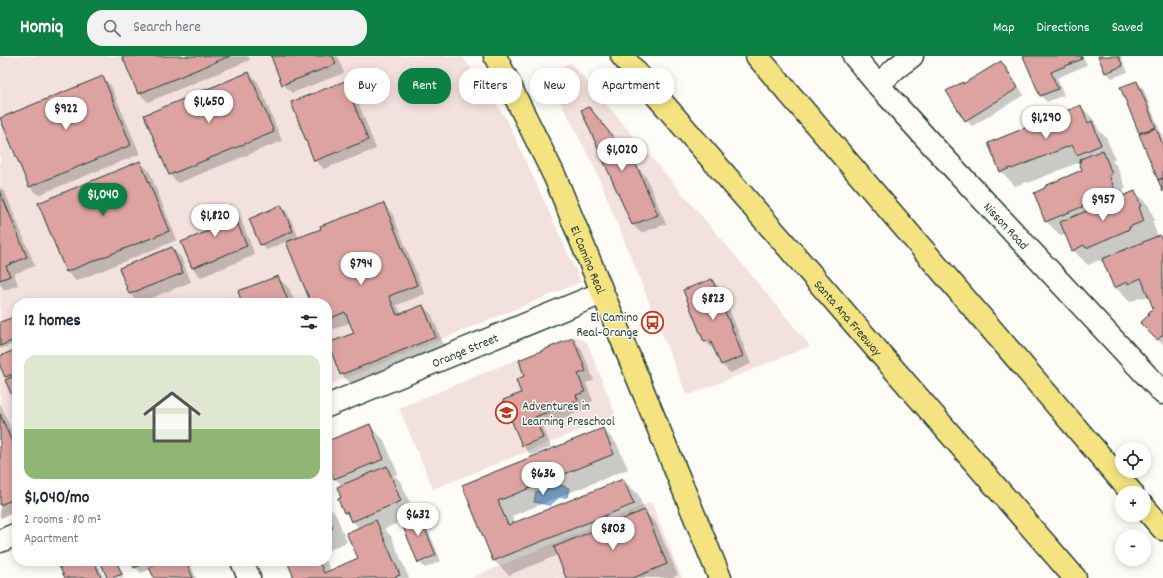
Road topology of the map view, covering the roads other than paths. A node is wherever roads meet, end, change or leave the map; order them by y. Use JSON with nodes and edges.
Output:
{"nodes":[{"id":1,"x":495,"y":56,"type":"edge"},
{"id":2,"x":622,"y":56,"type":"edge"},
{"id":3,"x":757,"y":56,"type":"edge"},
{"id":4,"x":854,"y":56,"type":"edge"},
{"id":5,"x":912,"y":56,"type":"edge"},
{"id":6,"x":878,"y":85,"type":"junction"},
{"id":7,"x":602,"y":293,"type":"junction"},
{"id":8,"x":1163,"y":393,"type":"edge"},
{"id":9,"x":332,"y":404,"type":"edge"},
{"id":10,"x":1126,"y":486,"type":"edge"},
{"id":11,"x":1151,"y":515,"type":"edge"},
{"id":12,"x":1163,"y":529,"type":"edge"},
{"id":13,"x":12,"y":536,"type":"edge"},
{"id":14,"x":0,"y":541,"type":"edge"},
{"id":15,"x":244,"y":566,"type":"edge"},
{"id":16,"x":248,"y":578,"type":"edge"},
{"id":17,"x":720,"y":578,"type":"edge"},
{"id":18,"x":1075,"y":578,"type":"edge"}],
"edges":[{"from":1,"to":7,"type":"main road","name":"El Camino Real"},
{"from":2,"to":18,"type":"main road","name":"Santa Ana Freeway"},
{"from":3,"to":10,"type":"main road"},
{"from":4,"to":6,"type":"street","name":"Nisson Road"},
{"from":5,"to":6,"type":"street"},
{"from":6,"to":8,"type":"street","name":"Nisson Road"},
{"from":7,"to":9,"type":"street","name":"Orange Street"},
{"from":7,"to":17,"type":"main road","name":"El Camino Real"},
{"from":11,"to":12,"type":"main road"},
{"from":13,"to":14,"type":"street"},
{"from":15,"to":16,"type":"street"}]}
